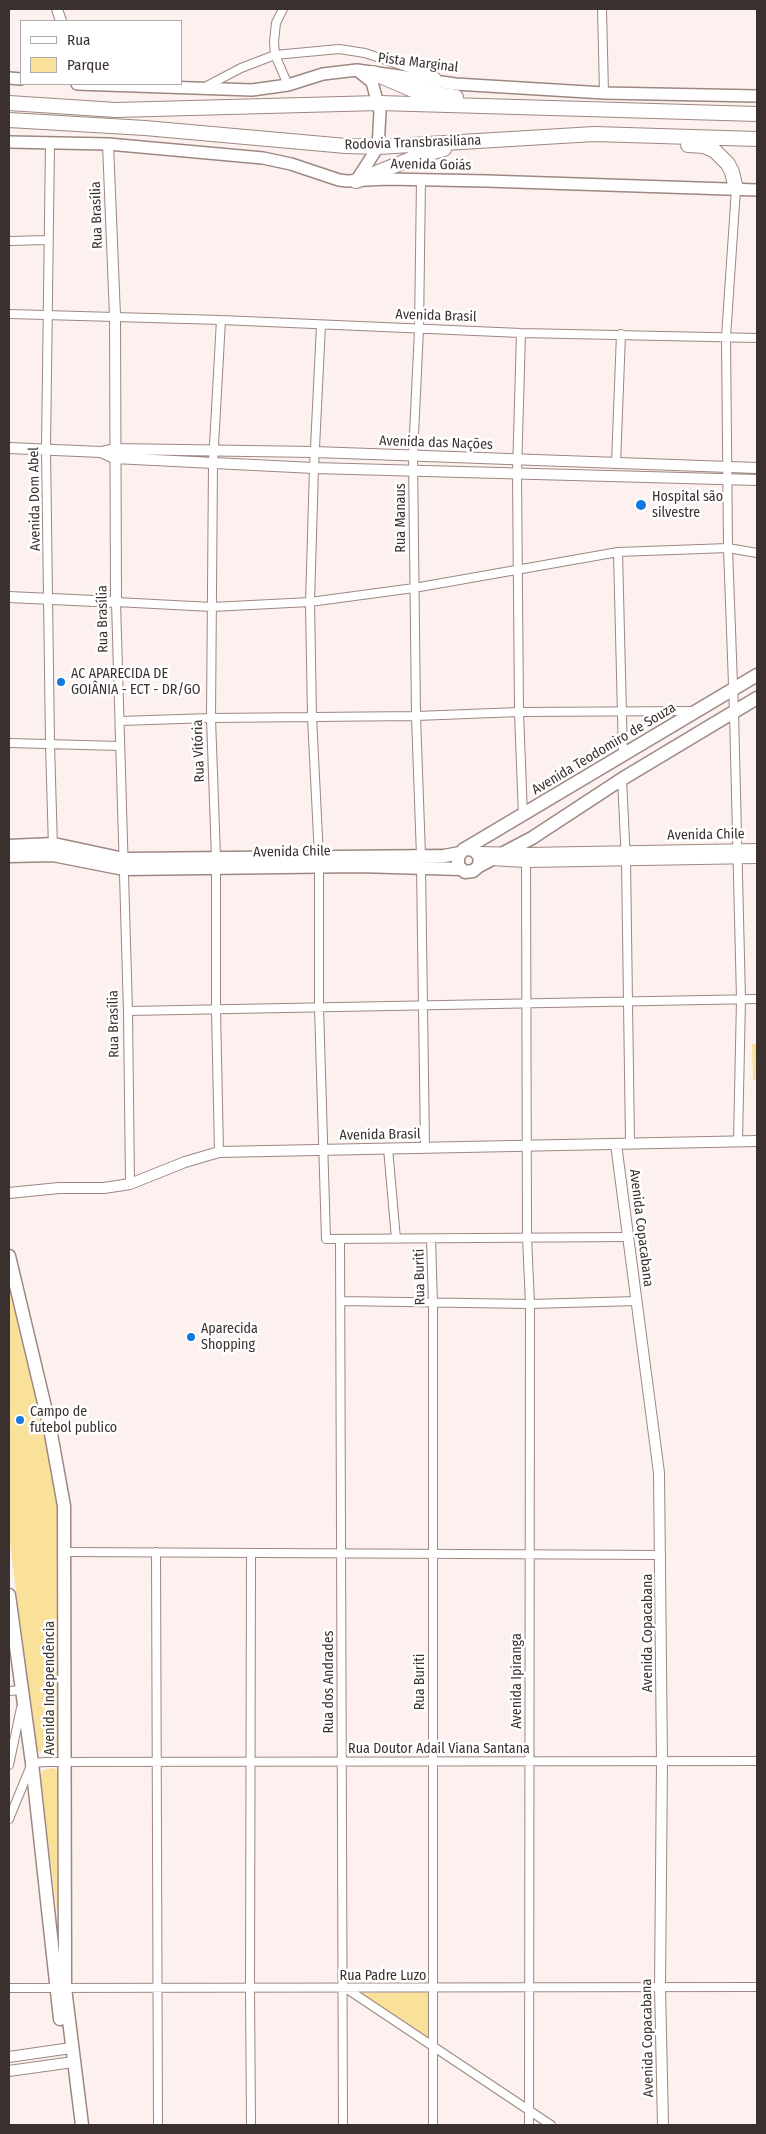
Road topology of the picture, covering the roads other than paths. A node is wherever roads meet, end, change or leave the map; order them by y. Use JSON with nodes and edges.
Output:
{"nodes":[{"id":1,"x":283,"y":9,"type":"edge"},
{"id":2,"x":602,"y":9,"type":"edge"},
{"id":3,"x":275,"y":55,"type":"junction"},
{"id":4,"x":357,"y":70,"type":"junction"},
{"id":5,"x":373,"y":73,"type":"junction"},
{"id":6,"x":455,"y":84,"type":"junction"},
{"id":7,"x":111,"y":85,"type":"edge"},
{"id":8,"x":288,"y":85,"type":"junction"},
{"id":9,"x":201,"y":89,"type":"junction"},
{"id":10,"x":604,"y":92,"type":"junction"},
{"id":11,"x":757,"y":96,"type":"edge"},
{"id":12,"x":379,"y":102,"type":"junction"},
{"id":13,"x":9,"y":103,"type":"edge"},
{"id":14,"x":503,"y":105,"type":"junction"},
{"id":15,"x":757,"y":114,"type":"edge"},
{"id":16,"x":9,"y":120,"type":"edge"},
{"id":17,"x":594,"y":134,"type":"junction"},
{"id":18,"x":757,"y":139,"type":"edge"},
{"id":19,"x":473,"y":141,"type":"junction"},
{"id":20,"x":9,"y":142,"type":"edge"},
{"id":21,"x":50,"y":143,"type":"junction"},
{"id":22,"x":108,"y":144,"type":"junction"},
{"id":23,"x":378,"y":147,"type":"junction"},
{"id":24,"x":421,"y":180,"type":"junction"},
{"id":25,"x":356,"y":181,"type":"junction"},
{"id":26,"x":736,"y":189,"type":"junction"},
{"id":27,"x":757,"y":190,"type":"edge"},
{"id":28,"x":48,"y":240,"type":"junction"},
{"id":29,"x":9,"y":241,"type":"edge"},
{"id":30,"x":9,"y":314,"type":"edge"},
{"id":31,"x":47,"y":316,"type":"junction"},
{"id":32,"x":114,"y":316,"type":"junction"},
{"id":33,"x":222,"y":320,"type":"junction"},
{"id":34,"x":321,"y":325,"type":"junction"},
{"id":35,"x":419,"y":330,"type":"junction"},
{"id":36,"x":522,"y":333,"type":"junction"},
{"id":37,"x":621,"y":334,"type":"junction"},
{"id":38,"x":726,"y":337,"type":"junction"},
{"id":39,"x":757,"y":338,"type":"edge"},
{"id":40,"x":9,"y":448,"type":"edge"},
{"id":41,"x":46,"y":448,"type":"junction"},
{"id":42,"x":214,"y":450,"type":"junction"},
{"id":43,"x":315,"y":452,"type":"junction"},
{"id":44,"x":114,"y":454,"type":"junction"},
{"id":45,"x":413,"y":455,"type":"junction"},
{"id":46,"x":518,"y":460,"type":"junction"},
{"id":47,"x":213,"y":463,"type":"junction"},
{"id":48,"x":616,"y":464,"type":"junction"},
{"id":49,"x":728,"y":467,"type":"junction"},
{"id":50,"x":314,"y":468,"type":"junction"},
{"id":51,"x":757,"y":468,"type":"edge"},
{"id":52,"x":413,"y":469,"type":"junction"},
{"id":53,"x":517,"y":473,"type":"junction"},
{"id":54,"x":728,"y":479,"type":"junction"},
{"id":55,"x":757,"y":480,"type":"edge"},
{"id":56,"x":728,"y":548,"type":"junction"},
{"id":57,"x":618,"y":552,"type":"junction"},
{"id":58,"x":757,"y":553,"type":"edge"},
{"id":59,"x":518,"y":571,"type":"junction"},
{"id":60,"x":414,"y":588,"type":"junction"},
{"id":61,"x":9,"y":597,"type":"edge"},
{"id":62,"x":48,"y":599,"type":"junction"},
{"id":63,"x":116,"y":602,"type":"junction"},
{"id":64,"x":310,"y":602,"type":"junction"},
{"id":65,"x":212,"y":607,"type":"junction"},
{"id":66,"x":757,"y":675,"type":"edge"},
{"id":67,"x":733,"y":689,"type":"junction"},
{"id":68,"x":754,"y":702,"type":"edge"},
{"id":69,"x":623,"y":711,"type":"junction"},
{"id":70,"x":698,"y":711,"type":"junction"},
{"id":71,"x":519,"y":712,"type":"junction"},
{"id":72,"x":734,"y":712,"type":"junction"},
{"id":73,"x":416,"y":716,"type":"junction"},
{"id":74,"x":312,"y":717,"type":"junction"},
{"id":75,"x":210,"y":718,"type":"junction"},
{"id":76,"x":120,"y":721,"type":"junction"},
{"id":77,"x":9,"y":743,"type":"edge"},
{"id":78,"x":50,"y":744,"type":"junction"},
{"id":79,"x":120,"y":746,"type":"junction"},
{"id":80,"x":624,"y":756,"type":"junction"},
{"id":81,"x":622,"y":779,"type":"junction"},
{"id":82,"x":523,"y":816,"type":"junction"},
{"id":83,"x":9,"y":846,"type":"edge"},
{"id":84,"x":757,"y":849,"type":"edge"},
{"id":85,"x":53,"y":850,"type":"junction"},
{"id":86,"x":468,"y":851,"type":"junction"},
{"id":87,"x":504,"y":852,"type":"junction"},
{"id":88,"x":737,"y":854,"type":"junction"},
{"id":89,"x":9,"y":856,"type":"edge"},
{"id":90,"x":626,"y":856,"type":"junction"},
{"id":91,"x":526,"y":858,"type":"junction"},
{"id":92,"x":757,"y":858,"type":"edge"},
{"id":93,"x":319,"y":862,"type":"junction"},
{"id":94,"x":421,"y":862,"type":"junction"},
{"id":95,"x":216,"y":863,"type":"junction"},
{"id":96,"x":485,"y":863,"type":"junction"},
{"id":97,"x":124,"y":864,"type":"junction"},
{"id":98,"x":461,"y":870,"type":"junction"},
{"id":99,"x":757,"y":998,"type":"edge"},
{"id":100,"x":741,"y":999,"type":"junction"},
{"id":101,"x":627,"y":1000,"type":"junction"},
{"id":102,"x":526,"y":1002,"type":"junction"},
{"id":103,"x":423,"y":1004,"type":"junction"},
{"id":104,"x":319,"y":1007,"type":"junction"},
{"id":105,"x":216,"y":1009,"type":"junction"},
{"id":106,"x":128,"y":1011,"type":"junction"},
{"id":107,"x":738,"y":1141,"type":"junction"},
{"id":108,"x":757,"y":1141,"type":"edge"},
{"id":109,"x":630,"y":1143,"type":"junction"},
{"id":110,"x":527,"y":1144,"type":"junction"},
{"id":111,"x":616,"y":1144,"type":"junction"},
{"id":112,"x":425,"y":1147,"type":"junction"},
{"id":113,"x":388,"y":1148,"type":"junction"},
{"id":114,"x":322,"y":1150,"type":"junction"},
{"id":115,"x":220,"y":1152,"type":"junction"},
{"id":116,"x":130,"y":1184,"type":"junction"},
{"id":117,"x":9,"y":1193,"type":"edge"},
{"id":118,"x":527,"y":1237,"type":"junction"},
{"id":119,"x":629,"y":1237,"type":"junction"},
{"id":120,"x":340,"y":1239,"type":"junction"},
{"id":121,"x":396,"y":1239,"type":"junction"},
{"id":122,"x":431,"y":1239,"type":"junction"},
{"id":123,"x":9,"y":1256,"type":"edge"},
{"id":124,"x":341,"y":1301,"type":"junction"},
{"id":125,"x":637,"y":1301,"type":"junction"},
{"id":126,"x":433,"y":1303,"type":"junction"},
{"id":127,"x":530,"y":1304,"type":"junction"},
{"id":128,"x":65,"y":1552,"type":"junction"},
{"id":129,"x":156,"y":1552,"type":"junction"},
{"id":130,"x":251,"y":1553,"type":"junction"},
{"id":131,"x":341,"y":1553,"type":"junction"},
{"id":132,"x":433,"y":1554,"type":"junction"},
{"id":133,"x":529,"y":1554,"type":"junction"},
{"id":134,"x":661,"y":1555,"type":"junction"},
{"id":135,"x":9,"y":1595,"type":"edge"},
{"id":136,"x":18,"y":1694,"type":"edge"},
{"id":137,"x":65,"y":1761,"type":"junction"},
{"id":138,"x":157,"y":1761,"type":"junction"},
{"id":139,"x":250,"y":1761,"type":"junction"},
{"id":140,"x":342,"y":1761,"type":"junction"},
{"id":141,"x":432,"y":1761,"type":"junction"},
{"id":142,"x":530,"y":1761,"type":"junction"},
{"id":143,"x":662,"y":1761,"type":"junction"},
{"id":144,"x":757,"y":1761,"type":"edge"},
{"id":145,"x":32,"y":1763,"type":"junction"},
{"id":146,"x":9,"y":1764,"type":"edge"},
{"id":147,"x":9,"y":1819,"type":"edge"},
{"id":148,"x":660,"y":1987,"type":"junction"},
{"id":149,"x":757,"y":1987,"type":"edge"},
{"id":150,"x":9,"y":1988,"type":"edge"},
{"id":151,"x":60,"y":1988,"type":"junction"},
{"id":152,"x":157,"y":1988,"type":"junction"},
{"id":153,"x":250,"y":1988,"type":"junction"},
{"id":154,"x":344,"y":1988,"type":"junction"},
{"id":155,"x":432,"y":1988,"type":"junction"},
{"id":156,"x":529,"y":1988,"type":"junction"},
{"id":157,"x":432,"y":2047,"type":"junction"},
{"id":158,"x":67,"y":2048,"type":"junction"},
{"id":159,"x":9,"y":2056,"type":"edge"},
{"id":160,"x":69,"y":2063,"type":"junction"},
{"id":161,"x":9,"y":2071,"type":"edge"},
{"id":162,"x":529,"y":2111,"type":"junction"},
{"id":163,"x":73,"y":2125,"type":"edge"},
{"id":164,"x":82,"y":2125,"type":"edge"},
{"id":165,"x":158,"y":2125,"type":"edge"},
{"id":166,"x":251,"y":2125,"type":"edge"},
{"id":167,"x":343,"y":2125,"type":"edge"},
{"id":168,"x":433,"y":2125,"type":"edge"},
{"id":169,"x":529,"y":2125,"type":"edge"},
{"id":170,"x":551,"y":2125,"type":"edge"},
{"id":171,"x":663,"y":2125,"type":"edge"}],
"edges":[{"from":1,"to":3,"type":"street"},
{"from":2,"to":10,"type":"street"},
{"from":3,"to":6,"type":"street"},
{"from":3,"to":8,"type":"street"},
{"from":3,"to":9,"type":"street"},
{"from":4,"to":5,"type":"main road","name":"Pista Marginal"},
{"from":4,"to":8,"type":"main road","name":"Pista Marginal"},
{"from":4,"to":12,"type":"main road"},
{"from":5,"to":6,"type":"main road","name":"Pista Marginal"},
{"from":5,"to":14,"type":"highway"},
{"from":6,"to":10,"type":"main road","name":"Pista Marginal"},
{"from":7,"to":9,"type":"main road","name":"Pista Marginal"},
{"from":8,"to":9,"type":"main road","name":"Pista Marginal"},
{"from":10,"to":11,"type":"main road","name":"Pista Marginal"},
{"from":12,"to":13,"type":"highway"},
{"from":12,"to":14,"type":"highway"},
{"from":12,"to":23,"type":"main road"},
{"from":14,"to":15,"type":"highway"},
{"from":16,"to":23,"type":"highway","name":"Rodovia Transbrasiliana"},
{"from":17,"to":18,"type":"highway","name":"Rodovia Transbrasiliana"},
{"from":17,"to":19,"type":"highway","name":"Rodovia Transbrasiliana"},
{"from":17,"to":26,"type":"highway"},
{"from":19,"to":23,"type":"highway","name":"Rodovia Transbrasiliana"},
{"from":19,"to":25,"type":"highway"},
{"from":20,"to":21,"type":"main road","name":"Avenida Goiás"},
{"from":21,"to":22,"type":"main road","name":"Avenida Goiás"},
{"from":21,"to":28,"type":"street","name":"Avenida Dom Abel"},
{"from":22,"to":25,"type":"main road","name":"Avenida Goiás"},
{"from":22,"to":32,"type":"street","name":"Rua Brasília"},
{"from":23,"to":25,"type":"main road"},
{"from":24,"to":25,"type":"main road","name":"Avenida Goiás"},
{"from":24,"to":26,"type":"main road","name":"Avenida Goiás"},
{"from":24,"to":35,"type":"street","name":"Rua Manaus"},
{"from":26,"to":27,"type":"main road","name":"Avenida Goiás"},
{"from":26,"to":38,"type":"street"},
{"from":28,"to":29,"type":"street"},
{"from":28,"to":31,"type":"street","name":"Avenida Dom Abel"},
{"from":30,"to":31,"type":"street","name":"Avenida Brasil"},
{"from":31,"to":32,"type":"street","name":"Avenida Brasil"},
{"from":31,"to":41,"type":"street","name":"Avenida Dom Abel"},
{"from":32,"to":33,"type":"street","name":"Avenida Brasil"},
{"from":32,"to":44,"type":"street","name":"Rua Brasília"},
{"from":33,"to":34,"type":"street","name":"Avenida Brasil"},
{"from":33,"to":42,"type":"street","name":"Rua Vitória"},
{"from":34,"to":35,"type":"street","name":"Avenida Brasil"},
{"from":34,"to":43,"type":"street"},
{"from":35,"to":36,"type":"street","name":"Avenida Brasil"},
{"from":35,"to":45,"type":"street","name":"Rua Manaus"},
{"from":36,"to":37,"type":"street","name":"Avenida Brasil"},
{"from":36,"to":46,"type":"street"},
{"from":37,"to":38,"type":"street","name":"Avenida Brasil"},
{"from":37,"to":48,"type":"street"},
{"from":38,"to":39,"type":"street","name":"Avenida Brasil"},
{"from":38,"to":49,"type":"street"},
{"from":40,"to":41,"type":"street"},
{"from":41,"to":44,"type":"street"},
{"from":41,"to":62,"type":"street","name":"Avenida Dom Abel"},
{"from":42,"to":43,"type":"street","name":"Avenida das Nações"},
{"from":42,"to":44,"type":"street","name":"Avenida das Nações"},
{"from":42,"to":47,"type":"street","name":"Rua Vitória"},
{"from":43,"to":45,"type":"street","name":"Avenida das Nações"},
{"from":43,"to":50,"type":"street"},
{"from":44,"to":47,"type":"street","name":"Avenida das Nações"},
{"from":44,"to":63,"type":"street","name":"Rua Brasília"},
{"from":45,"to":46,"type":"street","name":"Avenida das Nações"},
{"from":45,"to":52,"type":"street","name":"Rua Manaus"},
{"from":46,"to":48,"type":"street","name":"Avenida das Nações"},
{"from":46,"to":53,"type":"street"},
{"from":47,"to":50,"type":"street","name":"Avenida das Nações"},
{"from":47,"to":65,"type":"street","name":"Rua Vitória"},
{"from":48,"to":49,"type":"street","name":"Avenida das Nações"},
{"from":49,"to":51,"type":"street","name":"Avenida das Nações"},
{"from":49,"to":54,"type":"street"},
{"from":50,"to":52,"type":"street","name":"Avenida das Nações"},
{"from":50,"to":64,"type":"street"},
{"from":52,"to":53,"type":"street","name":"Avenida das Nações"},
{"from":52,"to":60,"type":"street","name":"Rua Manaus"},
{"from":53,"to":54,"type":"street","name":"Avenida das Nações"},
{"from":53,"to":59,"type":"street"},
{"from":54,"to":55,"type":"street","name":"Avenida das Nações"},
{"from":54,"to":56,"type":"street"},
{"from":56,"to":57,"type":"street"},
{"from":56,"to":58,"type":"street"},
{"from":56,"to":67,"type":"street"},
{"from":57,"to":59,"type":"street"},
{"from":57,"to":69,"type":"street"},
{"from":59,"to":60,"type":"street"},
{"from":59,"to":71,"type":"street"},
{"from":60,"to":64,"type":"street"},
{"from":60,"to":73,"type":"street","name":"Rua Manaus"},
{"from":61,"to":62,"type":"street"},
{"from":62,"to":63,"type":"street"},
{"from":62,"to":78,"type":"street","name":"Avenida Dom Abel"},
{"from":63,"to":65,"type":"street"},
{"from":63,"to":76,"type":"street","name":"Rua Brasília"},
{"from":64,"to":65,"type":"street"},
{"from":64,"to":74,"type":"street"},
{"from":65,"to":75,"type":"street","name":"Rua Vitória"},
{"from":66,"to":67,"type":"main road","name":"Avenida Teodomiro de Souza"},
{"from":67,"to":70,"type":"main road","name":"Avenida Teodomiro de Souza"},
{"from":67,"to":72,"type":"street"},
{"from":68,"to":72,"type":"main road"},
{"from":69,"to":70,"type":"street"},
{"from":69,"to":71,"type":"street"},
{"from":69,"to":80,"type":"street"},
{"from":70,"to":80,"type":"main road","name":"Avenida Teodomiro de Souza"},
{"from":71,"to":73,"type":"street"},
{"from":71,"to":82,"type":"street"},
{"from":72,"to":81,"type":"main road"},
{"from":72,"to":88,"type":"street"},
{"from":73,"to":74,"type":"street"},
{"from":73,"to":94,"type":"street","name":"Rua Manaus"},
{"from":74,"to":75,"type":"street"},
{"from":74,"to":93,"type":"street"},
{"from":75,"to":76,"type":"street"},
{"from":75,"to":95,"type":"street","name":"Rua Vitória"},
{"from":76,"to":79,"type":"street","name":"Rua Brasília"},
{"from":77,"to":78,"type":"street"},
{"from":78,"to":79,"type":"street"},
{"from":78,"to":85,"type":"street","name":"Avenida Dom Abel"},
{"from":79,"to":97,"type":"street","name":"Rua Brasília"},
{"from":80,"to":82,"type":"main road","name":"Avenida Teodomiro de Souza"},
{"from":81,"to":87,"type":"main road"},
{"from":81,"to":90,"type":"street"},
{"from":82,"to":86,"type":"main road","name":"Avenida Teodomiro de Souza"},
{"from":83,"to":85,"type":"main road"},
{"from":84,"to":88,"type":"street","name":"Avenida Chile"},
{"from":85,"to":89,"type":"main road"},
{"from":85,"to":97,"type":"main road","name":"Avenida Chile"},
{"from":86,"to":87,"type":"street","name":"Avenida Chile"},
{"from":86,"to":94,"type":"main road","name":"Avenida Chile"},
{"from":86,"to":96,"type":"main road"},
{"from":86,"to":98,"type":"main road"},
{"from":87,"to":91,"type":"street","name":"Avenida Chile"},
{"from":87,"to":96,"type":"main road"},
{"from":88,"to":90,"type":"street","name":"Avenida Chile"},
{"from":88,"to":92,"type":"street","name":"Avenida Chile"},
{"from":88,"to":100,"type":"street"},
{"from":90,"to":91,"type":"street","name":"Avenida Chile"},
{"from":90,"to":101,"type":"street"},
{"from":91,"to":96,"type":"street","name":"Avenida Chile"},
{"from":91,"to":102,"type":"street","name":"Avenida Ipiranga"},
{"from":93,"to":94,"type":"main road","name":"Avenida Chile"},
{"from":93,"to":95,"type":"main road","name":"Avenida Chile"},
{"from":93,"to":104,"type":"street"},
{"from":94,"to":98,"type":"main road","name":"Avenida Chile"},
{"from":94,"to":103,"type":"street","name":"Rua Manaus"},
{"from":95,"to":97,"type":"main road","name":"Avenida Chile"},
{"from":95,"to":105,"type":"street","name":"Rua Vitória"},
{"from":96,"to":98,"type":"main road","name":"Avenida Chile"},
{"from":97,"to":106,"type":"street","name":"Rua Brasília"},
{"from":99,"to":100,"type":"street"},
{"from":100,"to":101,"type":"street"},
{"from":100,"to":107,"type":"street"},
{"from":101,"to":102,"type":"street"},
{"from":101,"to":109,"type":"street"},
{"from":102,"to":103,"type":"street"},
{"from":102,"to":110,"type":"street","name":"Avenida Ipiranga"},
{"from":103,"to":104,"type":"street"},
{"from":103,"to":112,"type":"street","name":"Rua Manaus"},
{"from":104,"to":105,"type":"street"},
{"from":104,"to":114,"type":"street"},
{"from":105,"to":106,"type":"street"},
{"from":105,"to":115,"type":"street","name":"Rua Vitória"},
{"from":106,"to":116,"type":"street","name":"Rua Brasília"},
{"from":107,"to":108,"type":"street","name":"Avenida Brasil"},
{"from":107,"to":109,"type":"street","name":"Avenida Brasil"},
{"from":109,"to":111,"type":"street","name":"Avenida Brasil"},
{"from":110,"to":111,"type":"street","name":"Avenida Brasil"},
{"from":110,"to":112,"type":"street","name":"Avenida Brasil"},
{"from":110,"to":118,"type":"street","name":"Avenida Ipiranga"},
{"from":111,"to":119,"type":"street","name":"Avenida Copacabana"},
{"from":112,"to":113,"type":"street","name":"Avenida Brasil"},
{"from":113,"to":114,"type":"street","name":"Avenida Brasil"},
{"from":113,"to":121,"type":"street"},
{"from":114,"to":115,"type":"street","name":"Avenida Brasil"},
{"from":114,"to":120,"type":"street"},
{"from":115,"to":116,"type":"street","name":"Avenida Brasil"},
{"from":116,"to":117,"type":"street","name":"Avenida Brasil"},
{"from":118,"to":119,"type":"street"},
{"from":118,"to":122,"type":"street"},
{"from":118,"to":127,"type":"street","name":"Avenida Ipiranga"},
{"from":119,"to":125,"type":"street","name":"Avenida Copacabana"},
{"from":120,"to":121,"type":"street"},
{"from":120,"to":124,"type":"street","name":"Rua dos Andrades"},
{"from":121,"to":122,"type":"street"},
{"from":122,"to":126,"type":"street","name":"Rua Buriti"},
{"from":123,"to":128,"type":"main road","name":"Avenida Independência"},
{"from":124,"to":126,"type":"street"},
{"from":124,"to":131,"type":"street","name":"Rua dos Andrades"},
{"from":125,"to":127,"type":"street"},
{"from":125,"to":134,"type":"street","name":"Avenida Copacabana"},
{"from":126,"to":127,"type":"street"},
{"from":126,"to":132,"type":"street","name":"Rua Buriti"},
{"from":127,"to":133,"type":"street","name":"Avenida Ipiranga"},
{"from":128,"to":129,"type":"street"},
{"from":128,"to":137,"type":"main road","name":"Avenida Independência"},
{"from":129,"to":130,"type":"street"},
{"from":129,"to":138,"type":"street"},
{"from":130,"to":131,"type":"street"},
{"from":130,"to":139,"type":"street"},
{"from":131,"to":132,"type":"street"},
{"from":131,"to":140,"type":"street","name":"Rua dos Andrades"},
{"from":132,"to":133,"type":"street"},
{"from":132,"to":141,"type":"street","name":"Rua Buriti"},
{"from":133,"to":134,"type":"street"},
{"from":133,"to":142,"type":"street","name":"Avenida Ipiranga"},
{"from":134,"to":143,"type":"street","name":"Avenida Copacabana"},
{"from":135,"to":136,"type":"main road","name":"Avenida Independência"},
{"from":136,"to":145,"type":"main road","name":"Avenida Independência"},
{"from":136,"to":146,"type":"street"},
{"from":137,"to":138,"type":"street","name":"Rua Doutor Adail Viana Santana"},
{"from":137,"to":145,"type":"street","name":"Rua Doutor Adail Viana Santana"},
{"from":137,"to":151,"type":"main road","name":"Avenida Independência"},
{"from":138,"to":139,"type":"street","name":"Rua Doutor Adail Viana Santana"},
{"from":138,"to":152,"type":"street"},
{"from":139,"to":140,"type":"street","name":"Rua Doutor Adail Viana Santana"},
{"from":139,"to":153,"type":"street"},
{"from":140,"to":141,"type":"street","name":"Rua Doutor Adail Viana Santana"},
{"from":140,"to":154,"type":"street","name":"Rua dos Andrades"},
{"from":141,"to":142,"type":"street","name":"Rua Doutor Adail Viana Santana"},
{"from":141,"to":155,"type":"street","name":"Rua Buriti"},
{"from":142,"to":143,"type":"street","name":"Rua Doutor Adail Viana Santana"},
{"from":142,"to":156,"type":"street","name":"Avenida Ipiranga"},
{"from":143,"to":144,"type":"street","name":"Rua Doutor Adail Viana Santana"},
{"from":143,"to":148,"type":"street","name":"Avenida Copacabana"},
{"from":145,"to":147,"type":"street"},
{"from":145,"to":151,"type":"main road","name":"Avenida Independência"},
{"from":148,"to":149,"type":"street","name":"Rua Padre Luzo"},
{"from":148,"to":156,"type":"street","name":"Rua Padre Luzo"},
{"from":148,"to":171,"type":"street","name":"Avenida Copacabana"},
{"from":150,"to":151,"type":"street","name":"Rua Padre Luzo"},
{"from":151,"to":152,"type":"street","name":"Rua Padre Luzo"},
{"from":151,"to":158,"type":"main road","name":"Avenida Independência"},
{"from":152,"to":153,"type":"street","name":"Rua Padre Luzo"},
{"from":152,"to":165,"type":"street"},
{"from":153,"to":154,"type":"street","name":"Rua Padre Luzo"},
{"from":153,"to":166,"type":"street"},
{"from":154,"to":155,"type":"street","name":"Rua Padre Luzo"},
{"from":154,"to":157,"type":"street"},
{"from":154,"to":167,"type":"street","name":"Rua dos Andrades"},
{"from":155,"to":156,"type":"street","name":"Rua Padre Luzo"},
{"from":155,"to":157,"type":"street","name":"Rua Buriti"},
{"from":156,"to":162,"type":"street","name":"Avenida Ipiranga"},
{"from":157,"to":162,"type":"street"},
{"from":157,"to":168,"type":"street","name":"Rua Buriti"},
{"from":158,"to":159,"type":"street"},
{"from":158,"to":160,"type":"main road","name":"Avenida Independência"},
{"from":160,"to":161,"type":"street"},
{"from":160,"to":163,"type":"main road","name":"Avenida Independência"},
{"from":160,"to":164,"type":"main road","name":"Avenida Independência"},
{"from":162,"to":169,"type":"street","name":"Avenida Ipiranga"},
{"from":162,"to":170,"type":"street"}]}
